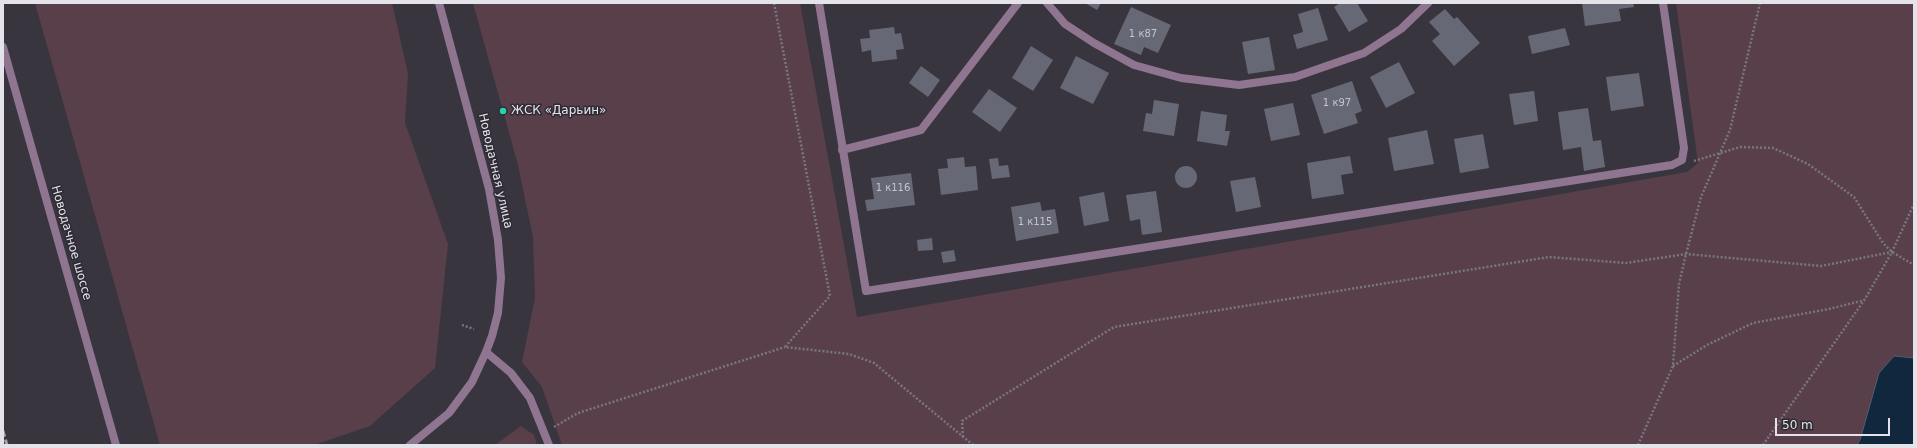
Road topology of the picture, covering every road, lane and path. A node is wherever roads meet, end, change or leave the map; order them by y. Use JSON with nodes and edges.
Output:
{"nodes":[{"id":1,"x":439,"y":3,"type":"edge"},
{"id":2,"x":774,"y":3,"type":"edge"},
{"id":3,"x":819,"y":3,"type":"edge"},
{"id":4,"x":1018,"y":3,"type":"edge"},
{"id":5,"x":1047,"y":3,"type":"edge"},
{"id":6,"x":1428,"y":3,"type":"edge"},
{"id":7,"x":1663,"y":3,"type":"edge"},
{"id":8,"x":1760,"y":3,"type":"edge"},
{"id":9,"x":3,"y":47,"type":"edge"},
{"id":10,"x":842,"y":150,"type":"junction"},
{"id":11,"x":1719,"y":152,"type":"junction"},
{"id":12,"x":1693,"y":161,"type":"dead end"},
{"id":13,"x":1914,"y":204,"type":"edge"},
{"id":14,"x":1892,"y":252,"type":"junction"},
{"id":15,"x":1686,"y":254,"type":"junction"},
{"id":16,"x":1914,"y":265,"type":"edge"},
{"id":17,"x":1866,"y":300,"type":"junction"},
{"id":18,"x":462,"y":325,"type":"dead end"},
{"id":19,"x":474,"y":329,"type":"dead end"},
{"id":20,"x":785,"y":347,"type":"junction"},
{"id":21,"x":486,"y":352,"type":"junction"},
{"id":22,"x":1673,"y":366,"type":"junction"},
{"id":23,"x":545,"y":433,"type":"junction"},
{"id":24,"x":963,"y":437,"type":"junction"},
{"id":25,"x":116,"y":445,"type":"edge"},
{"id":26,"x":410,"y":445,"type":"edge"},
{"id":27,"x":549,"y":445,"type":"edge"},
{"id":28,"x":973,"y":445,"type":"edge"},
{"id":29,"x":1638,"y":445,"type":"edge"},
{"id":30,"x":1763,"y":445,"type":"edge"}],
"edges":[{"from":1,"to":21,"type":"street","name":"Новодачная улица"},
{"from":2,"to":20,"type":"path"},
{"from":3,"to":10,"type":"street"},
{"from":4,"to":10,"type":"street"},
{"from":5,"to":6,"type":"street"},
{"from":7,"to":10,"type":"street"},
{"from":8,"to":11,"type":"path"},
{"from":9,"to":25,"type":"street","name":"Новодачное шоссе"},
{"from":11,"to":12,"type":"path"},
{"from":11,"to":14,"type":"path"},
{"from":11,"to":15,"type":"path"},
{"from":13,"to":14,"type":"path"},
{"from":14,"to":15,"type":"path"},
{"from":14,"to":16,"type":"path"},
{"from":14,"to":17,"type":"path"},
{"from":15,"to":22,"type":"path"},
{"from":15,"to":24,"type":"path"},
{"from":17,"to":22,"type":"path"},
{"from":17,"to":30,"type":"path"},
{"from":18,"to":19,"type":"path"},
{"from":20,"to":23,"type":"path"},
{"from":20,"to":24,"type":"path"},
{"from":21,"to":23,"type":"street"},
{"from":21,"to":26,"type":"street","name":"Новодачная улица"},
{"from":22,"to":29,"type":"path"},
{"from":23,"to":27,"type":"street"},
{"from":24,"to":28,"type":"path"}]}
